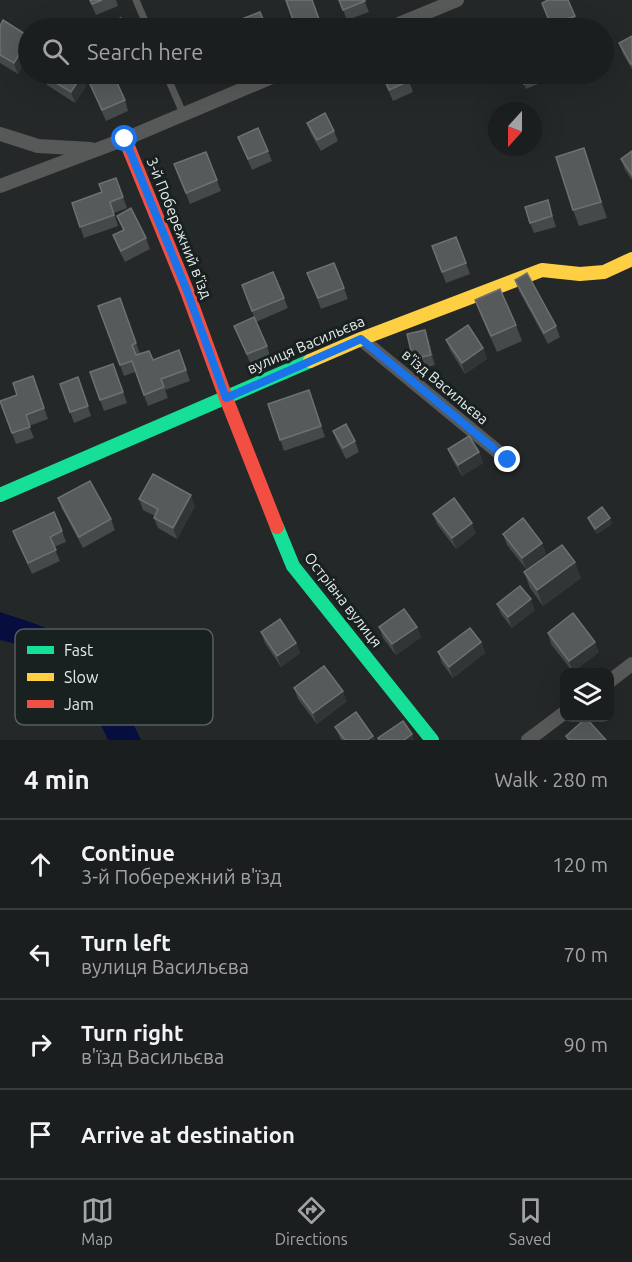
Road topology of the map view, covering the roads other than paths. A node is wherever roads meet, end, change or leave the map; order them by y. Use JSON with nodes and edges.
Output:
{"nodes":[{"id":1,"x":136,"y":0,"type":"edge"},
{"id":2,"x":458,"y":0,"type":"edge"},
{"id":3,"x":441,"y":3,"type":"edge"},
{"id":4,"x":144,"y":18,"type":"edge"},
{"id":5,"x":410,"y":18,"type":"edge"},
{"id":6,"x":170,"y":84,"type":"edge"},
{"id":7,"x":254,"y":84,"type":"edge"},
{"id":8,"x":183,"y":113,"type":"junction"},
{"id":9,"x":0,"y":134,"type":"edge"},
{"id":10,"x":125,"y":139,"type":"junction"},
{"id":11,"x":97,"y":149,"type":"junction"},
{"id":12,"x":0,"y":186,"type":"edge"},
{"id":13,"x":632,"y":259,"type":"edge"},
{"id":14,"x":361,"y":339,"type":"junction"},
{"id":15,"x":226,"y":398,"type":"junction"},
{"id":16,"x":508,"y":460,"type":"dead end"},
{"id":17,"x":0,"y":495,"type":"edge"},
{"id":18,"x":632,"y":664,"type":"edge"},
{"id":19,"x":614,"y":677,"type":"edge"},
{"id":20,"x":560,"y":716,"type":"edge"},
{"id":21,"x":432,"y":740,"type":"edge"},
{"id":22,"x":528,"y":740,"type":"edge"}],
"edges":[{"from":1,"to":4,"type":"lane"},
{"from":2,"to":3,"type":"street"},
{"from":3,"to":5,"type":"street"},
{"from":6,"to":8,"type":"lane"},
{"from":7,"to":8,"type":"street"},
{"from":8,"to":10,"type":"street"},
{"from":9,"to":11,"type":"street"},
{"from":10,"to":11,"type":"street"},
{"from":10,"to":15,"type":"street","name":"3-й Побережний в'їзд"},
{"from":11,"to":12,"type":"street"},
{"from":13,"to":14,"type":"street","name":"вулиця Васильєва"},
{"from":14,"to":15,"type":"street","name":"вулиця Васильєва"},
{"from":14,"to":16,"type":"street","name":"в'їзд Васильєва"},
{"from":15,"to":17,"type":"street","name":"вулиця Васильєва"},
{"from":15,"to":21,"type":"street","name":"Острівна вулиця"},
{"from":18,"to":19,"type":"street"},
{"from":20,"to":22,"type":"street"}]}
